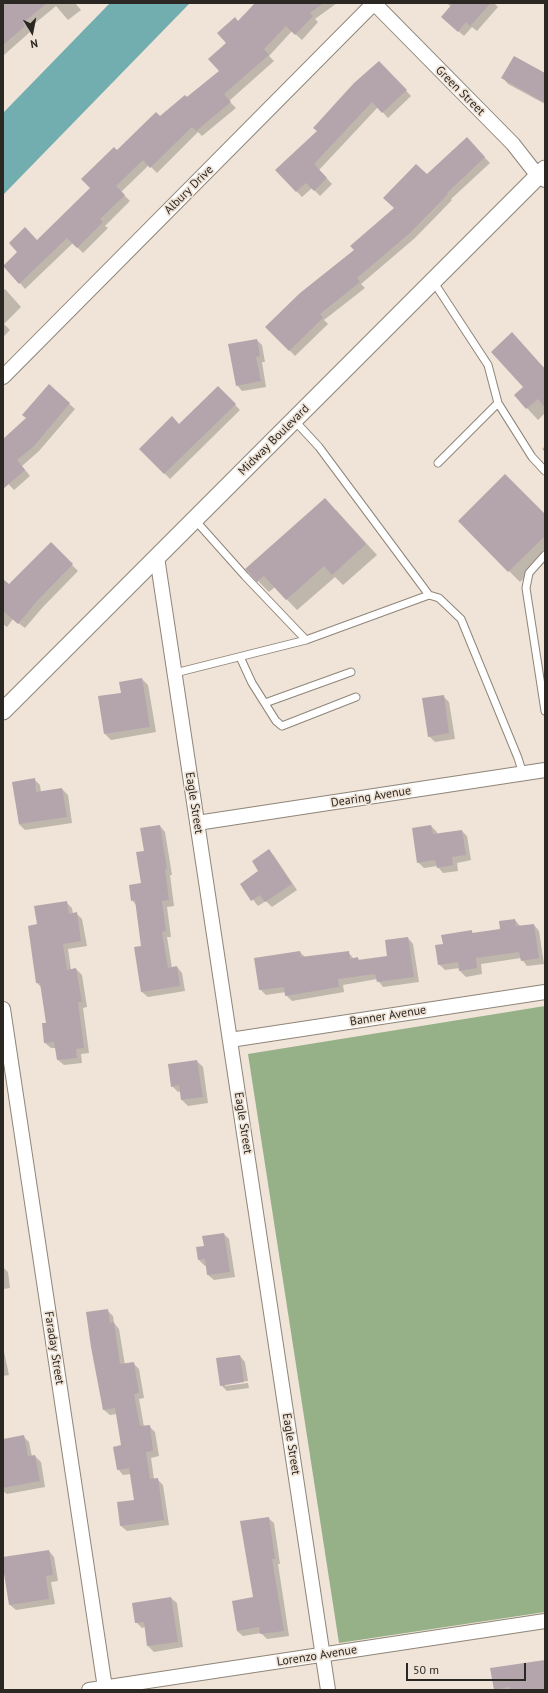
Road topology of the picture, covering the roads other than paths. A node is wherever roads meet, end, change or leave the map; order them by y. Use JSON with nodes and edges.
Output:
{"nodes":[{"id":1,"x":374,"y":3,"type":"edge"},
{"id":2,"x":543,"y":175,"type":"edge"},
{"id":3,"x":433,"y":281,"type":"junction"},
{"id":4,"x":3,"y":377,"type":"edge"},
{"id":5,"x":498,"y":403,"type":"junction"},
{"id":6,"x":294,"y":420,"type":"junction"},
{"id":7,"x":438,"y":463,"type":"dead end"},
{"id":8,"x":545,"y":471,"type":"edge"},
{"id":9,"x":194,"y":520,"type":"junction"},
{"id":10,"x":545,"y":555,"type":"edge"},
{"id":11,"x":157,"y":557,"type":"junction"},
{"id":12,"x":429,"y":595,"type":"junction"},
{"id":13,"x":306,"y":640,"type":"junction"},
{"id":14,"x":240,"y":657,"type":"junction"},
{"id":15,"x":351,"y":672,"type":"dead end"},
{"id":16,"x":175,"y":673,"type":"junction"},
{"id":17,"x":356,"y":697,"type":"dead end"},
{"id":18,"x":265,"y":703,"type":"junction"},
{"id":19,"x":3,"y":711,"type":"edge"},
{"id":20,"x":545,"y":711,"type":"edge"},
{"id":21,"x":545,"y":770,"type":"edge"},
{"id":22,"x":523,"y":774,"type":"junction"},
{"id":23,"x":197,"y":823,"type":"junction"},
{"id":24,"x":545,"y":992,"type":"edge"},
{"id":25,"x":3,"y":1009,"type":"edge"},
{"id":26,"x":230,"y":1040,"type":"junction"},
{"id":27,"x":9,"y":1088,"type":"edge"},
{"id":28,"x":545,"y":1621,"type":"edge"},
{"id":29,"x":322,"y":1655,"type":"junction"},
{"id":30,"x":105,"y":1688,"type":"junction"},
{"id":31,"x":89,"y":1690,"type":"edge"},
{"id":32,"x":328,"y":1690,"type":"edge"}],
"edges":[{"from":1,"to":2,"type":"street","name":"Green Street"},
{"from":1,"to":4,"type":"street","name":"Albury Drive"},
{"from":2,"to":3,"type":"street","name":"Midway Boulevard"},
{"from":3,"to":5,"type":"lane"},
{"from":3,"to":6,"type":"street","name":"Midway Boulevard"},
{"from":5,"to":7,"type":"lane"},
{"from":5,"to":8,"type":"lane"},
{"from":6,"to":9,"type":"street","name":"Midway Boulevard"},
{"from":6,"to":12,"type":"lane"},
{"from":9,"to":11,"type":"street","name":"Midway Boulevard"},
{"from":9,"to":13,"type":"lane"},
{"from":10,"to":20,"type":"lane"},
{"from":11,"to":16,"type":"street","name":"Eagle Street"},
{"from":11,"to":19,"type":"street","name":"Midway Boulevard"},
{"from":12,"to":13,"type":"lane"},
{"from":12,"to":22,"type":"lane"},
{"from":13,"to":14,"type":"lane"},
{"from":14,"to":16,"type":"lane"},
{"from":14,"to":18,"type":"lane"},
{"from":15,"to":18,"type":"lane"},
{"from":16,"to":23,"type":"street","name":"Eagle Street"},
{"from":17,"to":18,"type":"lane"},
{"from":21,"to":22,"type":"street","name":"Dearing Avenue"},
{"from":22,"to":23,"type":"street","name":"Dearing Avenue"},
{"from":23,"to":26,"type":"street","name":"Eagle Street"},
{"from":24,"to":26,"type":"street","name":"Banner Avenue"},
{"from":25,"to":27,"type":"street","name":"Faraday Street"},
{"from":26,"to":29,"type":"street","name":"Eagle Street"},
{"from":27,"to":30,"type":"street","name":"Faraday Street"},
{"from":28,"to":29,"type":"street","name":"Lorenzo Avenue"},
{"from":29,"to":30,"type":"street","name":"Lorenzo Avenue"},
{"from":29,"to":32,"type":"street","name":"Eagle Street"},
{"from":30,"to":31,"type":"street","name":"Lorenzo Avenue"}]}
